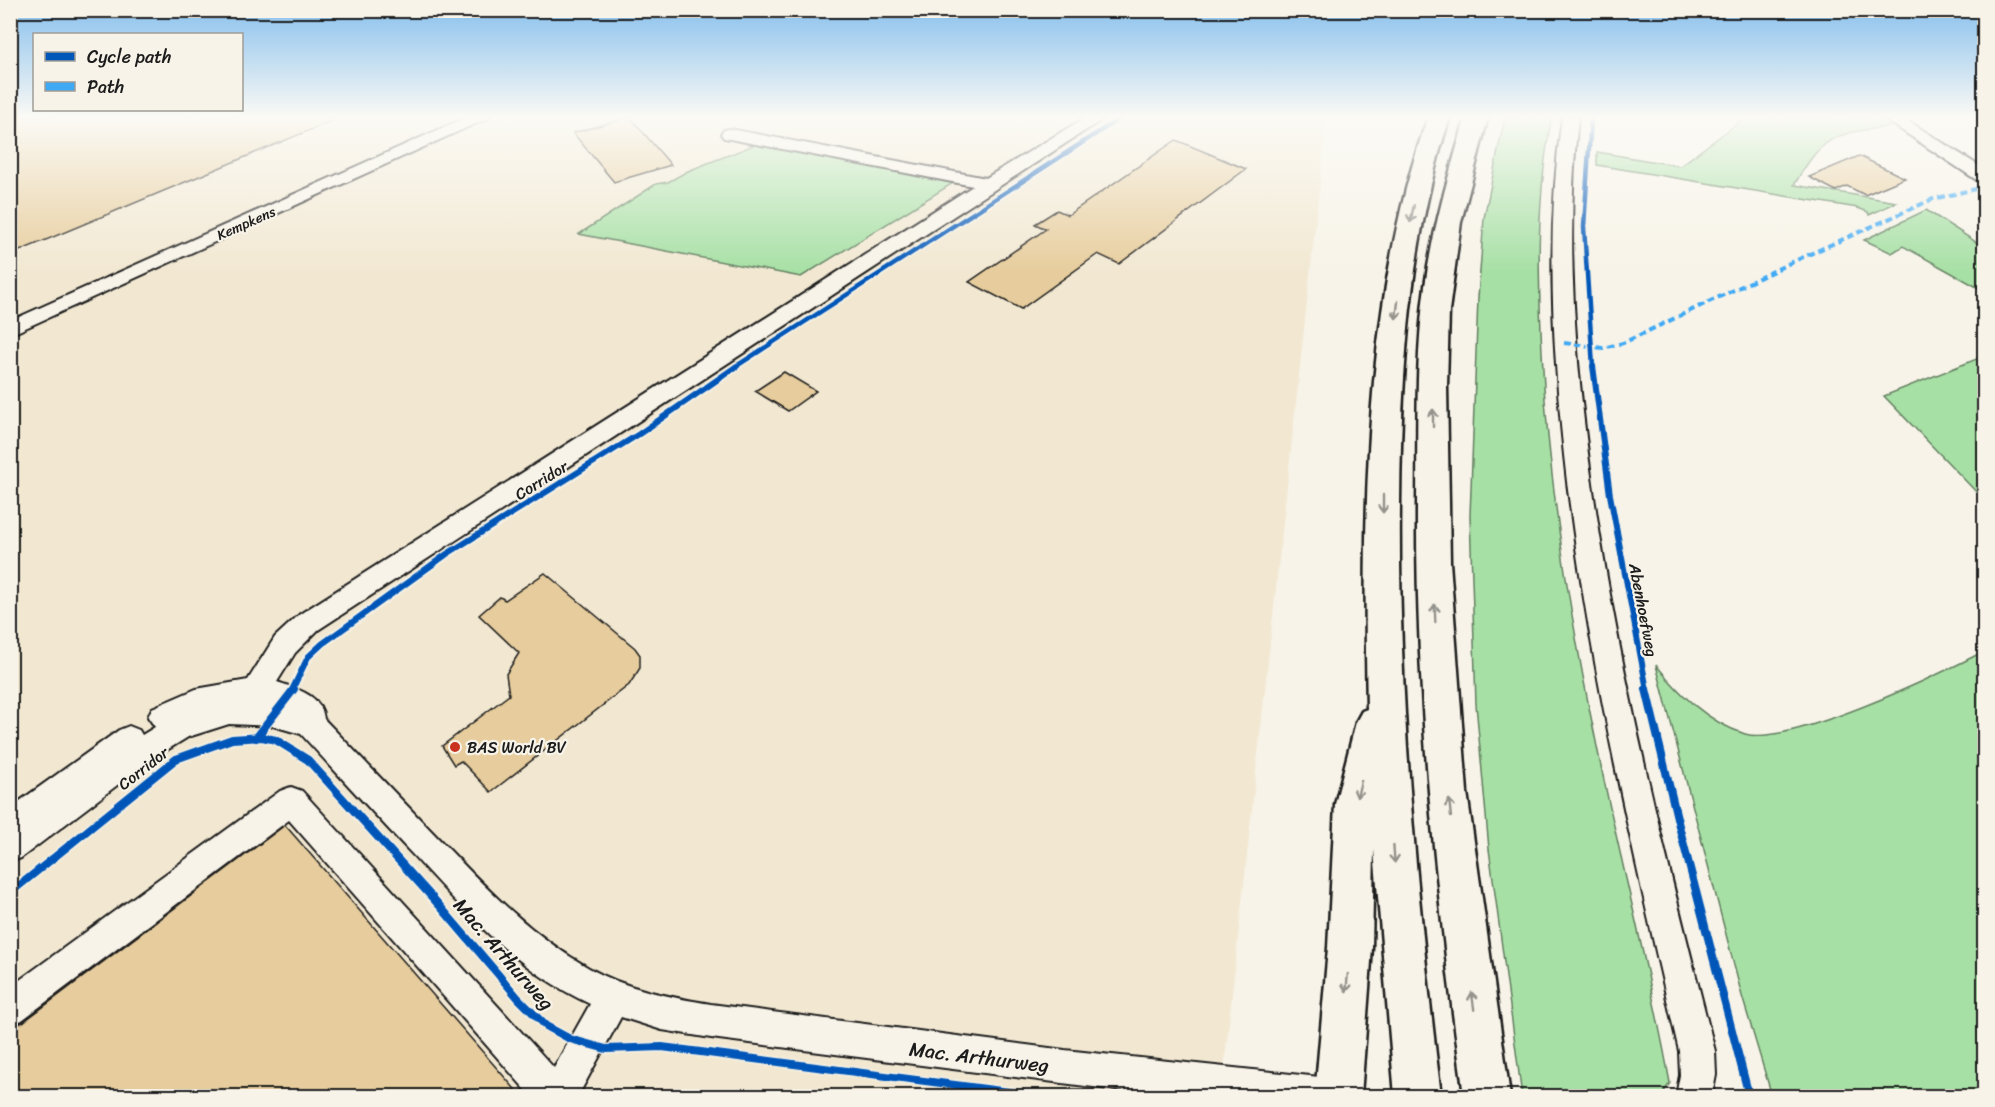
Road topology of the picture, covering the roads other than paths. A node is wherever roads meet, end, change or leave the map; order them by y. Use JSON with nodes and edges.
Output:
{"nodes":[{"id":1,"x":367,"y":169,"type":"edge"},
{"id":2,"x":910,"y":169,"type":"edge"},
{"id":3,"x":1014,"y":169,"type":"edge"},
{"id":4,"x":1423,"y":169,"type":"edge"},
{"id":5,"x":1462,"y":169,"type":"edge"},
{"id":6,"x":1565,"y":169,"type":"edge"},
{"id":7,"x":1971,"y":169,"type":"edge"},
{"id":8,"x":1984,"y":177,"type":"edge"},
{"id":9,"x":989,"y":184,"type":"junction"},
{"id":10,"x":10,"y":329,"type":"edge"},
{"id":11,"x":1383,"y":691,"type":"junction"},
{"id":12,"x":250,"y":702,"type":"junction"},
{"id":13,"x":10,"y":826,"type":"edge"},
{"id":14,"x":10,"y":849,"type":"edge"},
{"id":15,"x":613,"y":997,"type":"junction"},
{"id":16,"x":10,"y":1008,"type":"edge"},
{"id":17,"x":1484,"y":1078,"type":"edge"},
{"id":18,"x":560,"y":1094,"type":"edge"},
{"id":19,"x":1329,"y":1096,"type":"edge"},
{"id":20,"x":1338,"y":1096,"type":"edge"},
{"id":21,"x":1418,"y":1096,"type":"edge"},
{"id":22,"x":1694,"y":1096,"type":"edge"}],
"edges":[{"from":1,"to":10,"type":"street","name":"Kempkens"},
{"from":2,"to":9,"type":"street"},
{"from":3,"to":9,"type":"street","name":"Corridor"},
{"from":4,"to":11,"type":"highway","one_way":true},
{"from":17,"to":5,"type":"highway","one_way":true},
{"from":6,"to":22,"type":"street"},
{"from":7,"to":8,"type":"street"},
{"from":9,"to":12,"type":"street","name":"Corridor"},
{"from":11,"to":20,"type":"highway","one_way":true},
{"from":11,"to":21,"type":"highway","one_way":true},
{"from":12,"to":13,"type":"street","name":"Corridor"},
{"from":12,"to":14,"type":"street","name":"Corridor"},
{"from":12,"to":15,"type":"street","name":"Mac. Arthurweg"},
{"from":15,"to":18,"type":"street"},
{"from":15,"to":19,"type":"street","name":"Mac. Arthurweg"},
{"from":16,"to":18,"type":"street"}]}
